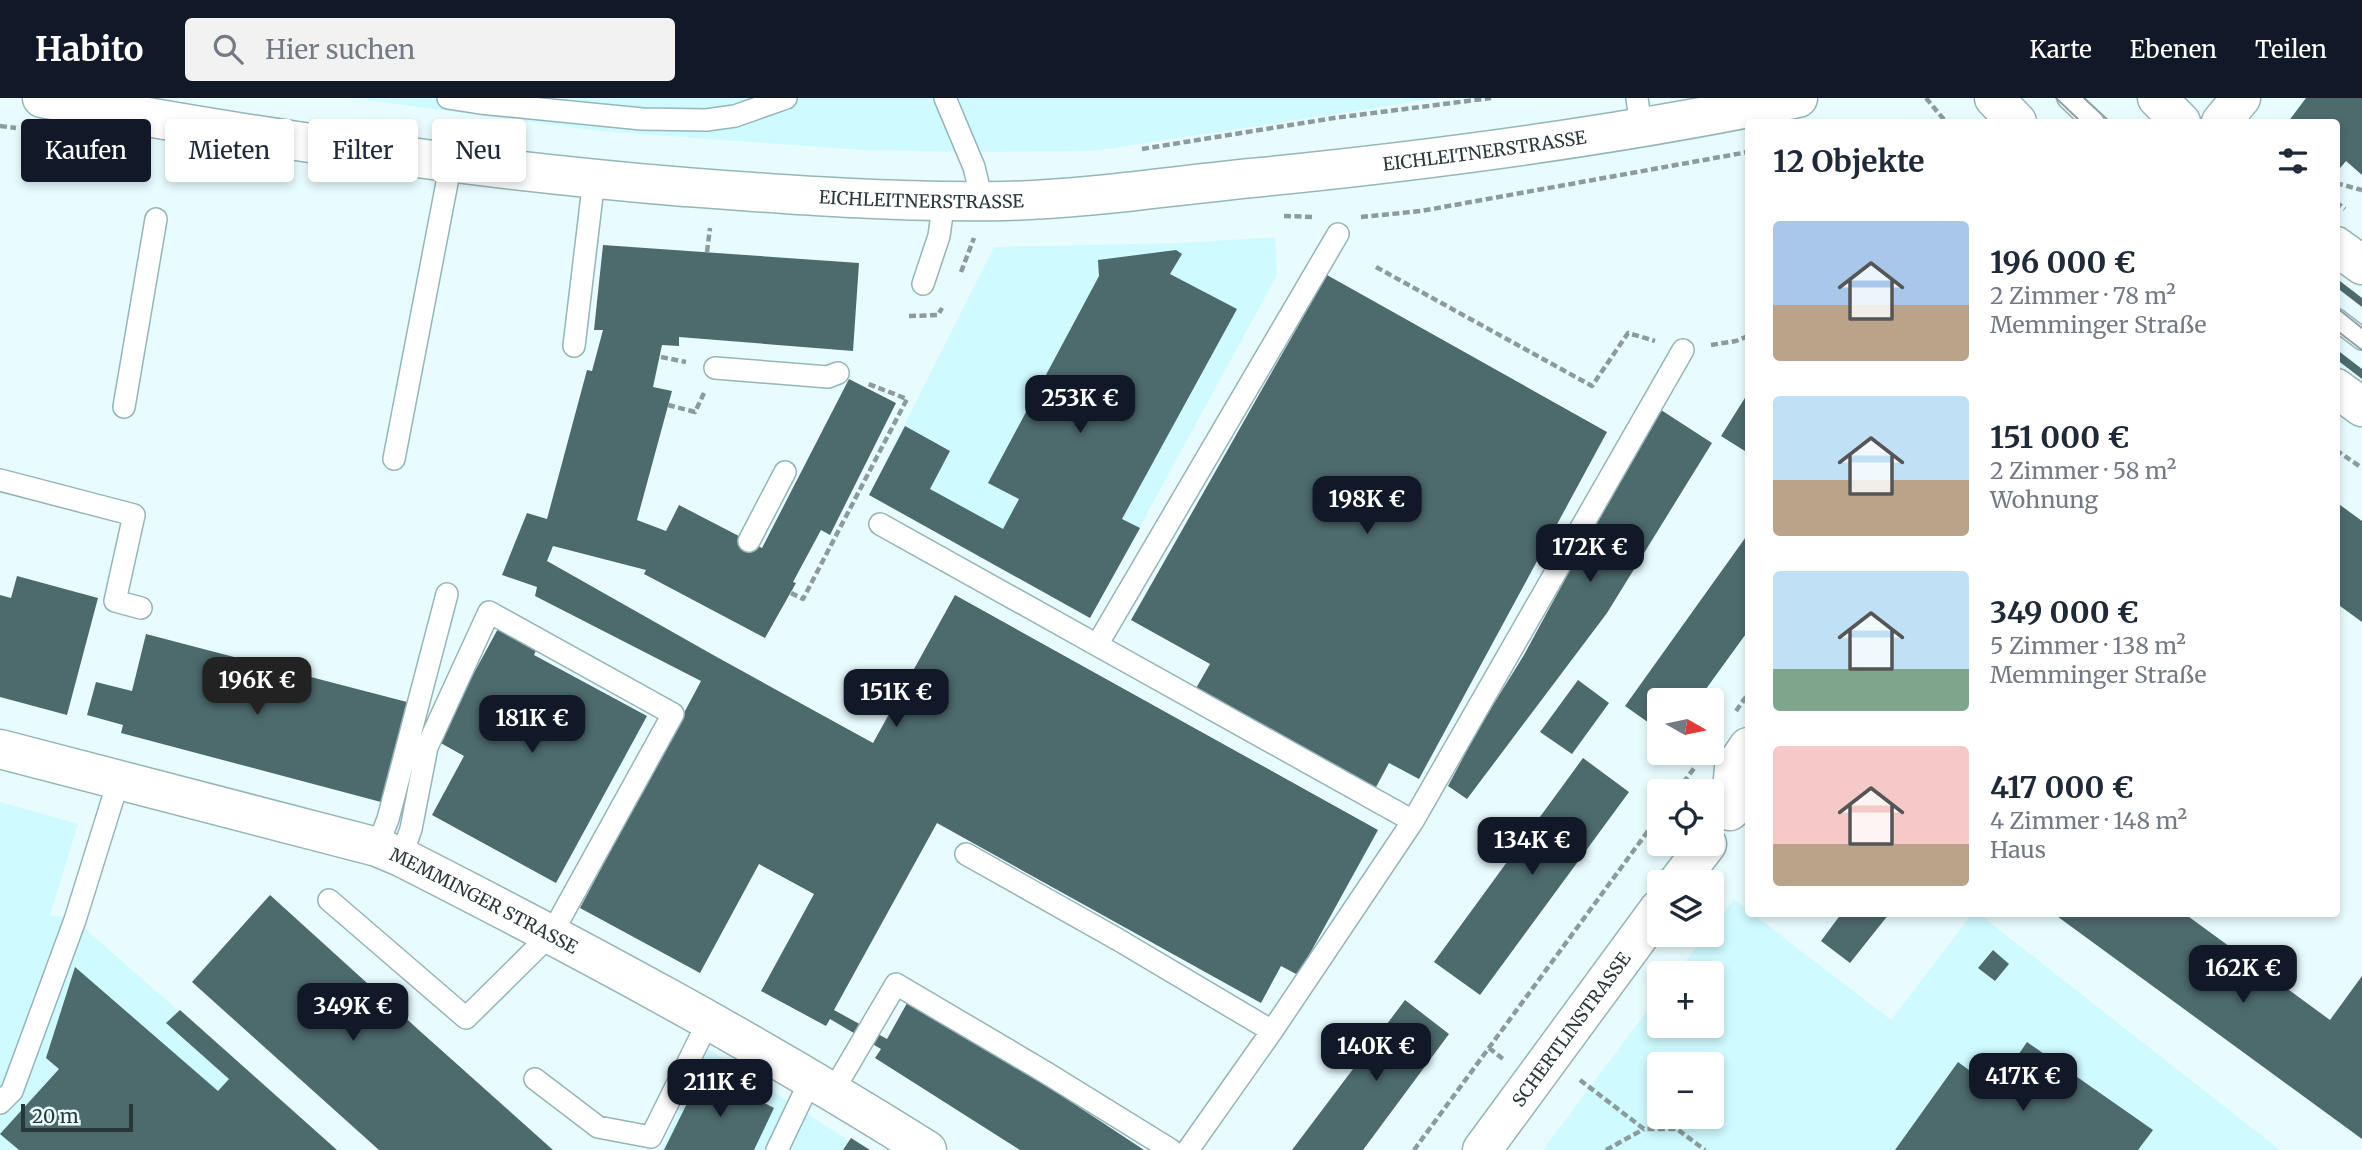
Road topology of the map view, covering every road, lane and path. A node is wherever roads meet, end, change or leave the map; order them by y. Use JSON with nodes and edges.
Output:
{"nodes":[{"id":1,"x":42,"y":98,"type":"edge"},
{"id":2,"x":448,"y":98,"type":"edge"},
{"id":3,"x":786,"y":98,"type":"edge"},
{"id":4,"x":945,"y":98,"type":"edge"},
{"id":5,"x":1491,"y":98,"type":"edge"},
{"id":6,"x":1798,"y":98,"type":"edge"},
{"id":7,"x":1926,"y":98,"type":"edge"},
{"id":8,"x":1994,"y":98,"type":"edge"},
{"id":9,"x":2068,"y":98,"type":"edge"},
{"id":10,"x":2157,"y":98,"type":"edge"},
{"id":11,"x":2241,"y":98,"type":"edge"},
{"id":12,"x":1639,"y":112,"type":"edge"},
{"id":13,"x":1944,"y":119,"type":"edge"},
{"id":14,"x":2014,"y":119,"type":"edge"},
{"id":15,"x":2089,"y":119,"type":"edge"},
{"id":16,"x":2178,"y":119,"type":"edge"},
{"id":17,"x":2224,"y":119,"type":"edge"},
{"id":18,"x":1134,"y":150,"type":"dead end"},
{"id":19,"x":432,"y":159,"type":"edge"},
{"id":20,"x":526,"y":171,"type":"edge"},
{"id":21,"x":594,"y":179,"type":"junction"},
{"id":22,"x":447,"y":182,"type":"edge"},
{"id":23,"x":2340,"y":184,"type":"edge"},
{"id":24,"x":2362,"y":190,"type":"edge"},
{"id":25,"x":944,"y":200,"type":"junction"},
{"id":26,"x":982,"y":200,"type":"junction"},
{"id":27,"x":156,"y":219,"type":"dead end"},
{"id":28,"x":711,"y":223,"type":"dead end"},
{"id":29,"x":1338,"y":234,"type":"dead end"},
{"id":30,"x":2340,"y":249,"type":"edge"},
{"id":31,"x":707,"y":252,"type":"dead end"},
{"id":32,"x":2362,"y":265,"type":"edge"},
{"id":33,"x":1376,"y":267,"type":"dead end"},
{"id":34,"x":923,"y":284,"type":"dead end"},
{"id":35,"x":2340,"y":322,"type":"edge"},
{"id":36,"x":1745,"y":337,"type":"edge"},
{"id":37,"x":2362,"y":340,"type":"edge"},
{"id":38,"x":574,"y":346,"type":"dead end"},
{"id":39,"x":1684,"y":350,"type":"junction"},
{"id":40,"x":661,"y":356,"type":"dead end"},
{"id":41,"x":671,"y":359,"type":"dead end"},
{"id":42,"x":715,"y":369,"type":"joint"},
{"id":43,"x":838,"y":373,"type":"joint"},
{"id":44,"x":2340,"y":391,"type":"edge"},
{"id":45,"x":668,"y":405,"type":"dead end"},
{"id":46,"x":124,"y":407,"type":"dead end"},
{"id":47,"x":2362,"y":407,"type":"edge"},
{"id":48,"x":2340,"y":453,"type":"edge"},
{"id":49,"x":394,"y":459,"type":"dead end"},
{"id":50,"x":2362,"y":468,"type":"edge"},
{"id":51,"x":785,"y":472,"type":"dead end"},
{"id":52,"x":0,"y":480,"type":"edge"},
{"id":53,"x":880,"y":524,"type":"dead end"},
{"id":54,"x":749,"y":541,"type":"dead end"},
{"id":55,"x":791,"y":593,"type":"dead end"},
{"id":56,"x":447,"y":594,"type":"dead end"},
{"id":57,"x":141,"y":608,"type":"dead end"},
{"id":58,"x":1097,"y":645,"type":"junction"},
{"id":59,"x":0,"y":749,"type":"edge"},
{"id":60,"x":1745,"y":752,"type":"edge"},
{"id":61,"x":1697,"y":765,"type":"edge"},
{"id":62,"x":119,"y":779,"type":"junction"},
{"id":63,"x":1686,"y":779,"type":"edge"},
{"id":64,"x":1730,"y":815,"type":"edge"},
{"id":65,"x":1413,"y":821,"type":"junction"},
{"id":66,"x":1647,"y":832,"type":"edge"},
{"id":67,"x":389,"y":852,"type":"junction"},
{"id":68,"x":966,"y":854,"type":"dead end"},
{"id":69,"x":329,"y":900,"type":"dead end"},
{"id":70,"x":1647,"y":925,"type":"edge"},
{"id":71,"x":552,"y":933,"type":"junction"},
{"id":72,"x":708,"y":1022,"type":"junction"},
{"id":73,"x":1272,"y":1031,"type":"junction"},
{"id":74,"x":1577,"y":1077,"type":"dead end"},
{"id":75,"x":536,"y":1079,"type":"dead end"},
{"id":76,"x":822,"y":1085,"type":"junction"},
{"id":77,"x":4,"y":1091,"type":"edge"},
{"id":78,"x":1644,"y":1129,"type":"junction"},
{"id":79,"x":777,"y":1150,"type":"edge"},
{"id":80,"x":927,"y":1150,"type":"edge"},
{"id":81,"x":1171,"y":1150,"type":"edge"},
{"id":82,"x":1188,"y":1150,"type":"edge"},
{"id":83,"x":1415,"y":1150,"type":"edge"},
{"id":84,"x":1482,"y":1150,"type":"edge"},
{"id":85,"x":1606,"y":1150,"type":"edge"},
{"id":86,"x":1705,"y":1150,"type":"edge"}],
"edges":[{"from":1,"to":19,"type":"main road","name":"EICHLEITNERSTRASSE"},
{"from":2,"to":3,"type":"lane"},
{"from":4,"to":26,"type":"lane"},
{"from":5,"to":18,"type":"path"},
{"from":6,"to":12,"type":"main road","name":"EICHLEITNERSTRASSE"},
{"from":7,"to":13,"type":"path"},
{"from":8,"to":14,"type":"main road"},
{"from":9,"to":15,"type":"lane"},
{"from":10,"to":16,"type":"main road"},
{"from":11,"to":17,"type":"main road"},
{"from":12,"to":26,"type":"main road","name":"EICHLEITNERSTRASSE"},
{"from":20,"to":21,"type":"main road","name":"EICHLEITNERSTRASSE"},
{"from":21,"to":25,"type":"main road","name":"EICHLEITNERSTRASSE"},
{"from":21,"to":38,"type":"lane"},
{"from":22,"to":49,"type":"lane"},
{"from":23,"to":24,"type":"path"},
{"from":25,"to":26,"type":"main road","name":"EICHLEITNERSTRASSE"},
{"from":25,"to":34,"type":"lane"},
{"from":27,"to":46,"type":"lane"},
{"from":28,"to":31,"type":"path"},
{"from":29,"to":58,"type":"lane"},
{"from":30,"to":32,"type":"main road"},
{"from":33,"to":39,"type":"path"},
{"from":35,"to":37,"type":"lane"},
{"from":36,"to":39,"type":"path"},
{"from":39,"to":65,"type":"lane"},
{"from":40,"to":41,"type":"path"},
{"from":42,"to":43,"type":"lane"},
{"from":42,"to":45,"type":"path"},
{"from":43,"to":55,"type":"path"},
{"from":44,"to":47,"type":"main road"},
{"from":48,"to":50,"type":"path"},
{"from":51,"to":54,"type":"lane"},
{"from":52,"to":57,"type":"lane"},
{"from":53,"to":58,"type":"lane"},
{"from":56,"to":67,"type":"lane"},
{"from":58,"to":65,"type":"lane"},
{"from":59,"to":62,"type":"main road","name":"MEMMINGER STRASSE"},
{"from":60,"to":64,"type":"main road"},
{"from":61,"to":63,"type":"path"},
{"from":62,"to":67,"type":"main road","name":"MEMMINGER STRASSE"},
{"from":62,"to":77,"type":"lane"},
{"from":65,"to":73,"type":"lane"},
{"from":66,"to":83,"type":"path"},
{"from":67,"to":71,"type":"main road","name":"MEMMINGER STRASSE"},
{"from":67,"to":71,"type":"lane"},
{"from":68,"to":73,"type":"lane"},
{"from":69,"to":71,"type":"lane"},
{"from":70,"to":84,"type":"main road","name":"SCHERTLINSTRASSE"},
{"from":71,"to":72,"type":"main road","name":"MEMMINGER STRASSE"},
{"from":72,"to":75,"type":"lane"},
{"from":72,"to":76,"type":"main road","name":"MEMMINGER STRASSE"},
{"from":73,"to":82,"type":"lane"},
{"from":74,"to":78,"type":"path"},
{"from":76,"to":79,"type":"lane"},
{"from":76,"to":80,"type":"main road","name":"MEMMINGER STRASSE"},
{"from":76,"to":81,"type":"lane"},
{"from":78,"to":85,"type":"path"},
{"from":78,"to":86,"type":"path"}]}
